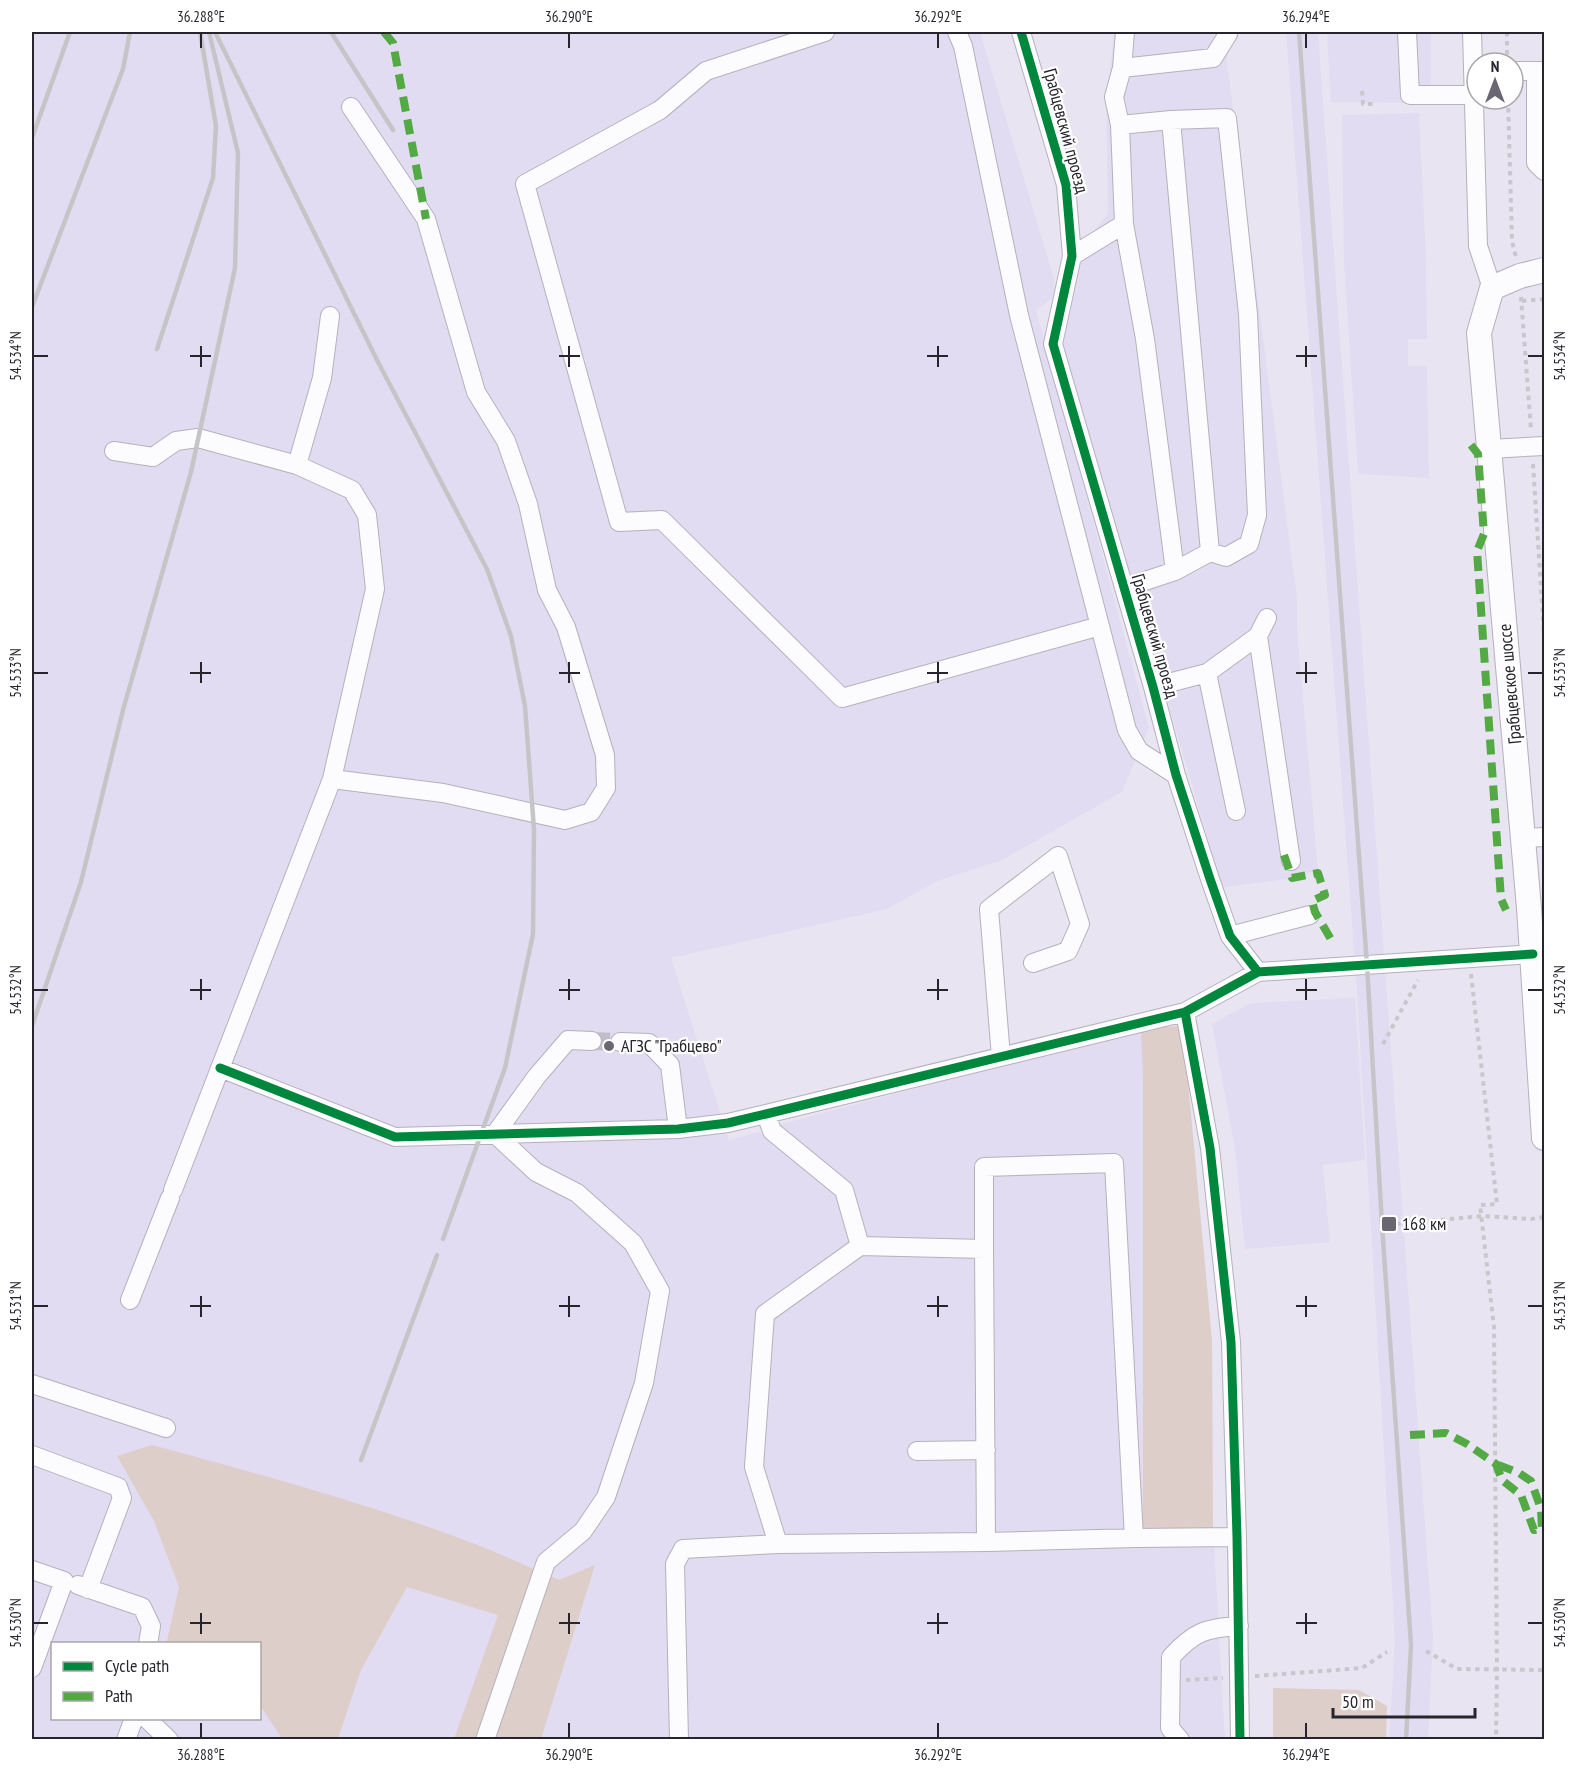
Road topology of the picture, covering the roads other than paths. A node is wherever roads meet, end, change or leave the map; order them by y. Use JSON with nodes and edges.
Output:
{"nodes":[{"id":1,"x":825,"y":32,"type":"edge"},
{"id":2,"x":957,"y":32,"type":"edge"},
{"id":3,"x":1021,"y":32,"type":"edge"},
{"id":4,"x":1125,"y":32,"type":"edge"},
{"id":5,"x":1228,"y":32,"type":"edge"},
{"id":6,"x":1407,"y":32,"type":"edge"},
{"id":7,"x":1472,"y":32,"type":"edge"},
{"id":8,"x":1473,"y":51,"type":"edge"},
{"id":9,"x":1122,"y":68,"type":"junction"},
{"id":10,"x":1540,"y":71,"type":"edge"},
{"id":11,"x":1465,"y":95,"type":"edge"},
{"id":12,"x":351,"y":107,"type":"dead end"},
{"id":13,"x":1474,"y":111,"type":"edge"},
{"id":14,"x":1172,"y":120,"type":"junction"},
{"id":15,"x":1120,"y":125,"type":"junction"},
{"id":16,"x":1545,"y":171,"type":"edge"},
{"id":17,"x":1124,"y":224,"type":"junction"},
{"id":18,"x":1072,"y":256,"type":"junction"},
{"id":19,"x":1545,"y":270,"type":"edge"},
{"id":20,"x":1492,"y":288,"type":"junction"},
{"id":21,"x":330,"y":316,"type":"dead end"},
{"id":22,"x":1538,"y":447,"type":"edge"},
{"id":23,"x":1490,"y":450,"type":"junction"},
{"id":24,"x":114,"y":451,"type":"dead end"},
{"id":25,"x":297,"y":465,"type":"junction"},
{"id":26,"x":1210,"y":552,"type":"junction"},
{"id":27,"x":1175,"y":570,"type":"junction"},
{"id":28,"x":1124,"y":588,"type":"junction"},
{"id":29,"x":1267,"y":618,"type":"dead end"},
{"id":30,"x":1100,"y":626,"type":"junction"},
{"id":31,"x":1258,"y":636,"type":"junction"},
{"id":32,"x":1207,"y":673,"type":"junction"},
{"id":33,"x":1153,"y":687,"type":"junction"},
{"id":34,"x":1176,"y":775,"type":"junction"},
{"id":35,"x":332,"y":779,"type":"junction"},
{"id":36,"x":1236,"y":811,"type":"dead end"},
{"id":37,"x":1534,"y":838,"type":"edge"},
{"id":38,"x":1291,"y":861,"type":"dead end"},
{"id":39,"x":1310,"y":915,"type":"dead end"},
{"id":40,"x":1538,"y":927,"type":"edge"},
{"id":41,"x":1230,"y":936,"type":"junction"},
{"id":42,"x":1033,"y":963,"type":"dead end"},
{"id":43,"x":1537,"y":969,"type":"edge"},
{"id":44,"x":1258,"y":972,"type":"junction"},
{"id":45,"x":1185,"y":1012,"type":"junction"},
{"id":46,"x":592,"y":1041,"type":"tunnel mouth"},
{"id":47,"x":620,"y":1042,"type":"tunnel mouth"},
{"id":48,"x":1001,"y":1057,"type":"junction"},
{"id":49,"x":220,"y":1068,"type":"junction"},
{"id":50,"x":766,"y":1114,"type":"junction"},
{"id":51,"x":678,"y":1129,"type":"junction"},
{"id":52,"x":495,"y":1134,"type":"junction"},
{"id":53,"x":1545,"y":1138,"type":"edge"},
{"id":54,"x":860,"y":1246,"type":"junction"},
{"id":55,"x":984,"y":1249,"type":"junction"},
{"id":56,"x":130,"y":1299,"type":"dead end"},
{"id":57,"x":32,"y":1384,"type":"edge"},
{"id":58,"x":166,"y":1428,"type":"dead end"},
{"id":59,"x":986,"y":1450,"type":"junction"},
{"id":60,"x":917,"y":1451,"type":"dead end"},
{"id":61,"x":32,"y":1455,"type":"edge"},
{"id":62,"x":1134,"y":1538,"type":"junction"},
{"id":63,"x":1237,"y":1538,"type":"junction"},
{"id":64,"x":986,"y":1542,"type":"junction"},
{"id":65,"x":778,"y":1544,"type":"junction"},
{"id":66,"x":32,"y":1570,"type":"edge"},
{"id":67,"x":64,"y":1581,"type":"junction"},
{"id":68,"x":88,"y":1589,"type":"junction"},
{"id":69,"x":1239,"y":1626,"type":"junction"},
{"id":70,"x":148,"y":1642,"type":"edge"},
{"id":71,"x":32,"y":1668,"type":"edge"},
{"id":72,"x":134,"y":1720,"type":"edge"},
{"id":73,"x":147,"y":1720,"type":"edge"},
{"id":74,"x":126,"y":1740,"type":"edge"},
{"id":75,"x":169,"y":1740,"type":"edge"},
{"id":76,"x":484,"y":1740,"type":"edge"},
{"id":77,"x":679,"y":1740,"type":"edge"},
{"id":78,"x":1180,"y":1740,"type":"edge"},
{"id":79,"x":1240,"y":1740,"type":"edge"}],
"edges":[{"from":1,"to":30,"type":"street"},
{"from":2,"to":30,"type":"street"},
{"from":3,"to":18,"type":"street","name":"Грабцевский проезд"},
{"from":4,"to":9,"type":"street"},
{"from":5,"to":9,"type":"street"},
{"from":6,"to":11,"type":"street"},
{"from":7,"to":8,"type":"street"},
{"from":9,"to":15,"type":"street"},
{"from":10,"to":16,"type":"street"},
{"from":12,"to":35,"type":"street"},
{"from":13,"to":20,"type":"street"},
{"from":14,"to":15,"type":"street"},
{"from":14,"to":26,"type":"street"},
{"from":14,"to":26,"type":"street"},
{"from":15,"to":17,"type":"street"},
{"from":17,"to":18,"type":"street"},
{"from":17,"to":27,"type":"street"},
{"from":18,"to":28,"type":"street","name":"Грабцевский проезд"},
{"from":19,"to":20,"type":"main road"},
{"from":20,"to":23,"type":"main road","name":"Грабцевское шоссе"},
{"from":21,"to":25,"type":"street"},
{"from":22,"to":23,"type":"street"},
{"from":23,"to":37,"type":"main road","name":"Грабцевское шоссе"},
{"from":24,"to":25,"type":"street"},
{"from":25,"to":35,"type":"street"},
{"from":26,"to":27,"type":"street"},
{"from":27,"to":28,"type":"street"},
{"from":28,"to":33,"type":"street","name":"Грабцевский проезд"},
{"from":29,"to":31,"type":"street"},
{"from":30,"to":34,"type":"street"},
{"from":31,"to":32,"type":"street"},
{"from":31,"to":38,"type":"street"},
{"from":32,"to":33,"type":"street"},
{"from":32,"to":36,"type":"street"},
{"from":33,"to":34,"type":"street","name":"Грабцевский проезд"},
{"from":34,"to":41,"type":"street","name":"Грабцевский проезд"},
{"from":35,"to":49,"type":"street"},
{"from":37,"to":40,"type":"main road","name":"Грабцевское шоссе"},
{"from":39,"to":41,"type":"street"},
{"from":40,"to":43,"type":"main road","name":"Грабцевское шоссе"},
{"from":41,"to":44,"type":"street","name":"Грабцевский проезд"},
{"from":42,"to":48,"type":"street"},
{"from":43,"to":44,"type":"street"},
{"from":43,"to":53,"type":"main road","name":"Грабцевское шоссе"},
{"from":44,"to":45,"type":"street"},
{"from":45,"to":48,"type":"street"},
{"from":45,"to":63,"type":"street"},
{"from":46,"to":52,"type":"street"},
{"from":47,"to":51,"type":"street"},
{"from":48,"to":50,"type":"street"},
{"from":49,"to":52,"type":"street"},
{"from":49,"to":56,"type":"street"},
{"from":50,"to":51,"type":"street"},
{"from":50,"to":54,"type":"street"},
{"from":51,"to":52,"type":"street"},
{"from":52,"to":76,"type":"street"},
{"from":54,"to":55,"type":"street"},
{"from":54,"to":65,"type":"street"},
{"from":55,"to":59,"type":"street"},
{"from":55,"to":62,"type":"street"},
{"from":57,"to":58,"type":"street"},
{"from":59,"to":60,"type":"street"},
{"from":59,"to":64,"type":"street"},
{"from":61,"to":68,"type":"street"},
{"from":62,"to":63,"type":"street"},
{"from":62,"to":64,"type":"street"},
{"from":63,"to":69,"type":"street"},
{"from":64,"to":65,"type":"street"},
{"from":65,"to":77,"type":"street"},
{"from":66,"to":67,"type":"street"},
{"from":67,"to":68,"type":"street"},
{"from":67,"to":71,"type":"street"},
{"from":68,"to":70,"type":"street"},
{"from":69,"to":78,"type":"street"},
{"from":69,"to":79,"type":"street"},
{"from":72,"to":74,"type":"street"},
{"from":73,"to":75,"type":"street"}]}
